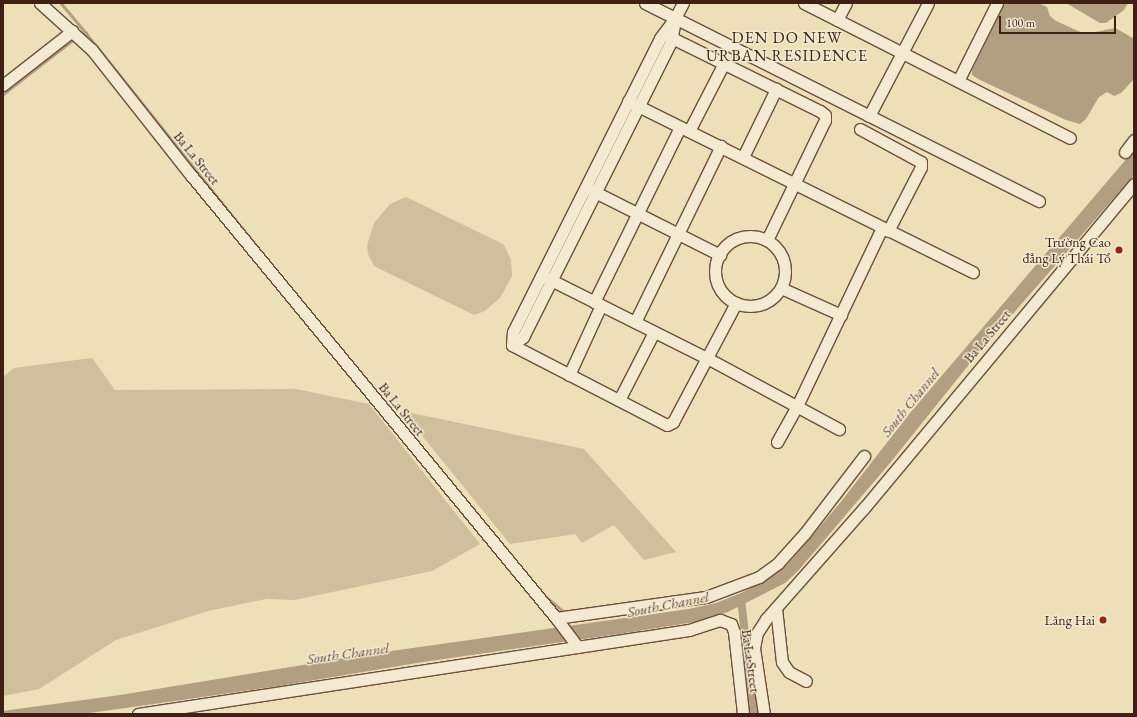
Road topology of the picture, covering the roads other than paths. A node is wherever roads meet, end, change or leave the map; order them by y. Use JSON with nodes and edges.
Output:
{"nodes":[{"id":1,"x":40,"y":3,"type":"edge"},
{"id":2,"x":645,"y":3,"type":"edge"},
{"id":3,"x":682,"y":3,"type":"edge"},
{"id":4,"x":804,"y":3,"type":"edge"},
{"id":5,"x":846,"y":3,"type":"edge"},
{"id":6,"x":928,"y":3,"type":"edge"},
{"id":7,"x":997,"y":3,"type":"edge"},
{"id":8,"x":675,"y":18,"type":"junction"},
{"id":9,"x":837,"y":20,"type":"junction"},
{"id":10,"x":72,"y":31,"type":"junction"},
{"id":11,"x":668,"y":35,"type":"junction"},
{"id":12,"x":902,"y":53,"type":"junction"},
{"id":13,"x":724,"y":63,"type":"junction"},
{"id":14,"x":958,"y":81,"type":"junction"},
{"id":15,"x":3,"y":85,"type":"edge"},
{"id":16,"x":776,"y":89,"type":"junction"},
{"id":17,"x":628,"y":101,"type":"junction"},
{"id":18,"x":639,"y":106,"type":"junction"},
{"id":19,"x":869,"y":116,"type":"junction"},
{"id":20,"x":685,"y":129,"type":"junction"},
{"id":21,"x":860,"y":129,"type":"dead end"},
{"id":22,"x":1070,"y":138,"type":"dead end"},
{"id":23,"x":1134,"y":140,"type":"edge"},
{"id":24,"x":721,"y":146,"type":"junction"},
{"id":25,"x":1125,"y":152,"type":"dead end"},
{"id":26,"x":744,"y":157,"type":"junction"},
{"id":27,"x":795,"y":182,"type":"junction"},
{"id":28,"x":1134,"y":184,"type":"edge"},
{"id":29,"x":590,"y":190,"type":"junction"},
{"id":30,"x":1038,"y":201,"type":"dead end"},
{"id":31,"x":638,"y":213,"type":"junction"},
{"id":32,"x":885,"y":229,"type":"junction"},
{"id":33,"x":678,"y":234,"type":"junction"},
{"id":34,"x":767,"y":240,"type":"junction"},
{"id":35,"x":720,"y":255,"type":"junction"},
{"id":36,"x":973,"y":272,"type":"dead end"},
{"id":37,"x":541,"y":275,"type":"junction"},
{"id":38,"x":551,"y":280,"type":"junction"},
{"id":39,"x":781,"y":288,"type":"junction"},
{"id":40,"x":736,"y":303,"type":"junction"},
{"id":41,"x":598,"y":304,"type":"junction"},
{"id":42,"x":841,"y":315,"type":"junction"},
{"id":43,"x":635,"y":322,"type":"junction"},
{"id":44,"x":654,"y":332,"type":"junction"},
{"id":45,"x":512,"y":344,"type":"junction"},
{"id":46,"x":707,"y":358,"type":"junction"},
{"id":47,"x":569,"y":375,"type":"junction"},
{"id":48,"x":619,"y":400,"type":"junction"},
{"id":49,"x":797,"y":406,"type":"junction"},
{"id":50,"x":839,"y":430,"type":"dead end"},
{"id":51,"x":777,"y":442,"type":"dead end"},
{"id":52,"x":864,"y":456,"type":"dead end"},
{"id":53,"x":776,"y":608,"type":"junction"},
{"id":54,"x":556,"y":618,"type":"junction"},
{"id":55,"x":578,"y":647,"type":"junction"},
{"id":56,"x":806,"y":681,"type":"dead end"},
{"id":57,"x":138,"y":714,"type":"edge"},
{"id":58,"x":743,"y":714,"type":"edge"},
{"id":59,"x":764,"y":714,"type":"edge"}],
"edges":[{"from":1,"to":10,"type":"street","name":"Ba La Street"},
{"from":2,"to":8,"type":"street"},
{"from":3,"to":8,"type":"street"},
{"from":4,"to":9,"type":"street"},
{"from":5,"to":9,"type":"street"},
{"from":6,"to":12,"type":"street"},
{"from":7,"to":14,"type":"street"},
{"from":8,"to":11,"type":"street"},
{"from":8,"to":19,"type":"street"},
{"from":9,"to":12,"type":"street"},
{"from":10,"to":15,"type":"street"},
{"from":10,"to":54,"type":"street","name":"Ba La Street"},
{"from":11,"to":13,"type":"street"},
{"from":11,"to":17,"type":"street"},
{"from":11,"to":18,"type":"street"},
{"from":12,"to":14,"type":"street"},
{"from":12,"to":19,"type":"street"},
{"from":13,"to":16,"type":"street"},
{"from":13,"to":20,"type":"street"},
{"from":14,"to":22,"type":"street"},
{"from":16,"to":26,"type":"street"},
{"from":16,"to":27,"type":"street"},
{"from":17,"to":18,"type":"street"},
{"from":17,"to":29,"type":"street"},
{"from":18,"to":20,"type":"street"},
{"from":18,"to":29,"type":"street"},
{"from":19,"to":30,"type":"street"},
{"from":20,"to":24,"type":"street"},
{"from":20,"to":31,"type":"street"},
{"from":21,"to":32,"type":"street"},
{"from":23,"to":25,"type":"street"},
{"from":24,"to":26,"type":"street"},
{"from":24,"to":33,"type":"street"},
{"from":26,"to":27,"type":"street"},
{"from":27,"to":32,"type":"street"},
{"from":27,"to":34,"type":"street"},
{"from":28,"to":53,"type":"street","name":"Ba La Street"},
{"from":29,"to":31,"type":"street"},
{"from":29,"to":37,"type":"street"},
{"from":29,"to":38,"type":"street"},
{"from":31,"to":33,"type":"street"},
{"from":31,"to":41,"type":"street"},
{"from":32,"to":36,"type":"street"},
{"from":32,"to":42,"type":"street"},
{"from":33,"to":35,"type":"street"},
{"from":33,"to":43,"type":"street"},
{"from":34,"to":35,"type":"street"},
{"from":34,"to":39,"type":"street"},
{"from":35,"to":40,"type":"street"},
{"from":37,"to":38,"type":"street"},
{"from":37,"to":45,"type":"street"},
{"from":38,"to":41,"type":"street"},
{"from":38,"to":45,"type":"street"},
{"from":39,"to":40,"type":"street"},
{"from":39,"to":42,"type":"street"},
{"from":40,"to":46,"type":"street"},
{"from":41,"to":43,"type":"street"},
{"from":41,"to":47,"type":"street"},
{"from":42,"to":49,"type":"street"},
{"from":43,"to":44,"type":"street"},
{"from":44,"to":46,"type":"street"},
{"from":44,"to":48,"type":"street"},
{"from":45,"to":47,"type":"street"},
{"from":46,"to":48,"type":"street"},
{"from":46,"to":49,"type":"street"},
{"from":47,"to":48,"type":"street"},
{"from":49,"to":50,"type":"street"},
{"from":49,"to":51,"type":"street"},
{"from":52,"to":54,"type":"street"},
{"from":53,"to":56,"type":"street"},
{"from":53,"to":59,"type":"street","name":"Ba La Street"},
{"from":54,"to":55,"type":"street","name":"Ba La Street"},
{"from":55,"to":57,"type":"street"},
{"from":55,"to":58,"type":"street","name":"Ba La Street"}]}
